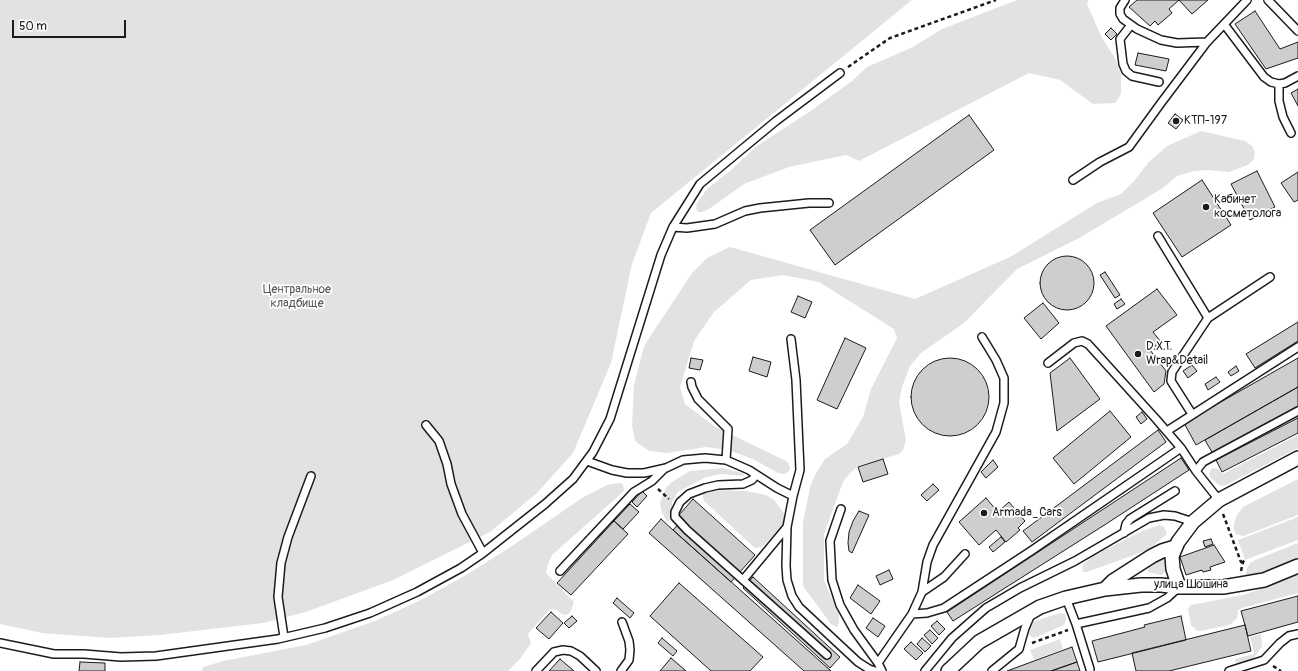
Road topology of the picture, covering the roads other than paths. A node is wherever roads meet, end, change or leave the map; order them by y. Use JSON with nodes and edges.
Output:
{"nodes":[{"id":1,"x":1125,"y":0,"type":"edge"},
{"id":2,"x":1247,"y":0,"type":"edge"},
{"id":3,"x":1268,"y":0,"type":"edge"},
{"id":4,"x":1224,"y":24,"type":"junction"},
{"id":5,"x":1131,"y":25,"type":"junction"},
{"id":6,"x":1298,"y":31,"type":"edge"},
{"id":7,"x":1207,"y":42,"type":"junction"},
{"id":8,"x":840,"y":73,"type":"road end"},
{"id":9,"x":1298,"y":76,"type":"edge"},
{"id":10,"x":1160,"y":82,"type":"dead end"},
{"id":11,"x":1279,"y":84,"type":"junction"},
{"id":12,"x":1291,"y":133,"type":"dead end"},
{"id":13,"x":1074,"y":180,"type":"dead end"},
{"id":14,"x":828,"y":203,"type":"dead end"},
{"id":15,"x":673,"y":227,"type":"junction"},
{"id":16,"x":1158,"y":236,"type":"dead end"},
{"id":17,"x":1270,"y":277,"type":"dead end"},
{"id":18,"x":1208,"y":318,"type":"junction"},
{"id":19,"x":982,"y":337,"type":"dead end"},
{"id":20,"x":791,"y":338,"type":"dead end"},
{"id":21,"x":1298,"y":347,"type":"edge"},
{"id":22,"x":1048,"y":363,"type":"dead end"},
{"id":23,"x":691,"y":382,"type":"dead end"},
{"id":24,"x":1298,"y":411,"type":"edge"},
{"id":25,"x":1192,"y":414,"type":"junction"},
{"id":26,"x":426,"y":425,"type":"dead end"},
{"id":27,"x":1167,"y":431,"type":"junction"},
{"id":28,"x":1180,"y":448,"type":"junction"},
{"id":29,"x":1298,"y":458,"type":"edge"},
{"id":30,"x":726,"y":460,"type":"junction"},
{"id":31,"x":587,"y":461,"type":"junction"},
{"id":32,"x":666,"y":468,"type":"junction"},
{"id":33,"x":1196,"y":471,"type":"junction"},
{"id":34,"x":756,"y":475,"type":"junction"},
{"id":35,"x":311,"y":476,"type":"dead end"},
{"id":36,"x":1175,"y":491,"type":"dead end"},
{"id":37,"x":792,"y":496,"type":"junction"},
{"id":38,"x":1218,"y":500,"type":"junction"},
{"id":39,"x":841,"y":509,"type":"dead end"},
{"id":40,"x":1193,"y":522,"type":"junction"},
{"id":41,"x":787,"y":527,"type":"junction"},
{"id":42,"x":1124,"y":533,"type":"junction"},
{"id":43,"x":1175,"y":547,"type":"junction"},
{"id":44,"x":483,"y":553,"type":"junction"},
{"id":45,"x":965,"y":554,"type":"dead end"},
{"id":46,"x":1298,"y":566,"type":"edge"},
{"id":47,"x":560,"y":571,"type":"dead end"},
{"id":48,"x":743,"y":580,"type":"junction"},
{"id":49,"x":1179,"y":587,"type":"junction"},
{"id":50,"x":1105,"y":589,"type":"junction"},
{"id":51,"x":922,"y":592,"type":"junction"},
{"id":52,"x":1066,"y":598,"type":"junction"},
{"id":53,"x":1032,"y":612,"type":"junction"},
{"id":54,"x":912,"y":614,"type":"junction"},
{"id":55,"x":622,"y":622,"type":"dead end"},
{"id":56,"x":1076,"y":626,"type":"junction"},
{"id":57,"x":1298,"y":634,"type":"edge"},
{"id":58,"x":284,"y":637,"type":"junction"},
{"id":59,"x":0,"y":643,"type":"edge"},
{"id":60,"x":827,"y":655,"type":"dead end"},
{"id":61,"x":878,"y":663,"type":"junction"},
{"id":62,"x":1090,"y":669,"type":"dead end"},
{"id":63,"x":536,"y":671,"type":"edge"},
{"id":64,"x":596,"y":671,"type":"edge"},
{"id":65,"x":621,"y":671,"type":"edge"},
{"id":66,"x":875,"y":671,"type":"edge"},
{"id":67,"x":882,"y":671,"type":"edge"},
{"id":68,"x":925,"y":671,"type":"edge"},
{"id":69,"x":948,"y":671,"type":"edge"},
{"id":70,"x":992,"y":671,"type":"edge"},
{"id":71,"x":1229,"y":671,"type":"edge"}],
"edges":[{"from":1,"to":5,"type":"lane"},
{"from":2,"to":4,"type":"lane"},
{"from":3,"to":6,"type":"lane"},
{"from":4,"to":7,"type":"lane"},
{"from":4,"to":11,"type":"lane"},
{"from":5,"to":7,"type":"lane"},
{"from":5,"to":10,"type":"lane"},
{"from":7,"to":13,"type":"lane"},
{"from":8,"to":15,"type":"lane"},
{"from":9,"to":11,"type":"lane"},
{"from":11,"to":12,"type":"lane"},
{"from":14,"to":15,"type":"lane"},
{"from":15,"to":31,"type":"lane"},
{"from":16,"to":18,"type":"lane"},
{"from":17,"to":18,"type":"lane"},
{"from":18,"to":25,"type":"lane"},
{"from":19,"to":51,"type":"lane"},
{"from":20,"to":37,"type":"lane"},
{"from":21,"to":25,"type":"lane"},
{"from":22,"to":27,"type":"lane"},
{"from":23,"to":30,"type":"lane"},
{"from":24,"to":33,"type":"lane"},
{"from":25,"to":27,"type":"lane"},
{"from":26,"to":44,"type":"lane"},
{"from":27,"to":28,"type":"lane"},
{"from":28,"to":33,"type":"lane"},
{"from":28,"to":54,"type":"lane"},
{"from":29,"to":38,"type":"street"},
{"from":30,"to":32,"type":"lane"},
{"from":30,"to":34,"type":"lane"},
{"from":31,"to":32,"type":"lane"},
{"from":31,"to":44,"type":"lane"},
{"from":32,"to":47,"type":"lane"},
{"from":33,"to":38,"type":"lane"},
{"from":34,"to":37,"type":"lane"},
{"from":34,"to":48,"type":"lane"},
{"from":35,"to":58,"type":"lane"},
{"from":36,"to":42,"type":"lane"},
{"from":37,"to":41,"type":"lane"},
{"from":38,"to":40,"type":"street"},
{"from":39,"to":61,"type":"lane"},
{"from":40,"to":42,"type":"lane"},
{"from":40,"to":43,"type":"street"},
{"from":41,"to":48,"type":"lane"},
{"from":41,"to":66,"type":"lane"},
{"from":42,"to":68,"type":"lane"},
{"from":43,"to":49,"type":"street"},
{"from":43,"to":50,"type":"street","name":"улица Шошина"},
{"from":44,"to":58,"type":"lane"},
{"from":45,"to":51,"type":"lane"},
{"from":46,"to":49,"type":"street","name":"улица Шошина"},
{"from":48,"to":60,"type":"lane"},
{"from":49,"to":50,"type":"street","name":"улица Шошина"},
{"from":49,"to":56,"type":"lane"},
{"from":50,"to":52,"type":"street","name":"улица Шошина"},
{"from":51,"to":54,"type":"lane"},
{"from":52,"to":53,"type":"street","name":"улица Шошина"},
{"from":52,"to":56,"type":"lane"},
{"from":53,"to":69,"type":"street","name":"улица Шошина"},
{"from":53,"to":70,"type":"lane"},
{"from":54,"to":61,"type":"lane"},
{"from":55,"to":65,"type":"lane"},
{"from":56,"to":62,"type":"lane"},
{"from":57,"to":71,"type":"lane"},
{"from":58,"to":59,"type":"lane"},
{"from":61,"to":67,"type":"lane"},
{"from":63,"to":64,"type":"lane"}]}
